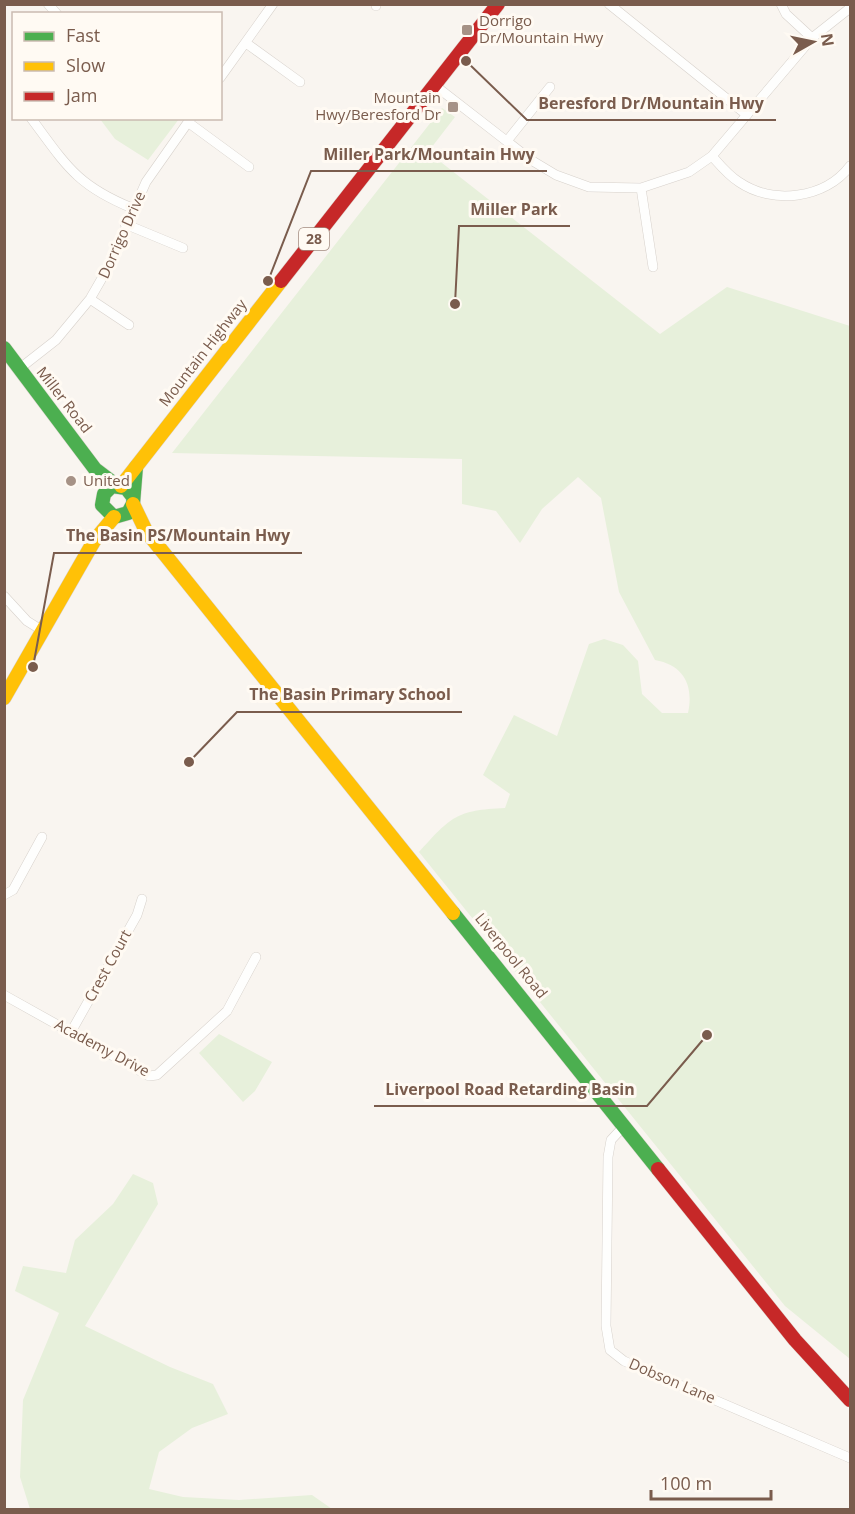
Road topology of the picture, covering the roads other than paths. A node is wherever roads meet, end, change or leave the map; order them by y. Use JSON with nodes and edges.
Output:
{"nodes":[{"id":1,"x":498,"y":4,"type":"edge"},
{"id":2,"x":609,"y":4,"type":"edge"},
{"id":3,"x":781,"y":4,"type":"edge"},
{"id":4,"x":270,"y":6,"type":"edge"},
{"id":5,"x":850,"y":8,"type":"edge"},
{"id":6,"x":812,"y":38,"type":"junction"},
{"id":7,"x":246,"y":43,"type":"junction"},
{"id":8,"x":222,"y":75,"type":"edge"},
{"id":9,"x":300,"y":82,"type":"dead end"},
{"id":10,"x":433,"y":84,"type":"junction"},
{"id":11,"x":550,"y":87,"type":"dead end"},
{"id":12,"x":747,"y":115,"type":"junction"},
{"id":13,"x":33,"y":120,"type":"edge"},
{"id":14,"x":190,"y":121,"type":"edge"},
{"id":15,"x":507,"y":141,"type":"junction"},
{"id":16,"x":712,"y":156,"type":"junction"},
{"id":17,"x":249,"y":167,"type":"dead end"},
{"id":18,"x":850,"y":169,"type":"edge"},
{"id":19,"x":641,"y":188,"type":"junction"},
{"id":20,"x":132,"y":208,"type":"junction"},
{"id":21,"x":125,"y":224,"type":"junction"},
{"id":22,"x":183,"y":248,"type":"dead end"},
{"id":23,"x":652,"y":267,"type":"dead end"},
{"id":24,"x":90,"y":299,"type":"junction"},
{"id":25,"x":129,"y":325,"type":"dead end"},
{"id":26,"x":4,"y":348,"type":"edge"},
{"id":27,"x":19,"y":369,"type":"junction"},
{"id":28,"x":136,"y":467,"type":"junction"},
{"id":29,"x":98,"y":472,"type":"junction"},
{"id":30,"x":118,"y":486,"type":"junction"},
{"id":31,"x":104,"y":494,"type":"junction"},
{"id":32,"x":133,"y":501,"type":"junction"},
{"id":33,"x":113,"y":515,"type":"junction"},
{"id":34,"x":146,"y":531,"type":"junction"},
{"id":35,"x":4,"y":596,"type":"edge"},
{"id":36,"x":43,"y":631,"type":"junction"},
{"id":37,"x":4,"y":698,"type":"edge"},
{"id":38,"x":42,"y":837,"type":"dead end"},
{"id":39,"x":4,"y":895,"type":"edge"},
{"id":40,"x":142,"y":899,"type":"dead end"},
{"id":41,"x":256,"y":957,"type":"dead end"},
{"id":42,"x":4,"y":995,"type":"edge"},
{"id":43,"x":71,"y":1032,"type":"junction"},
{"id":44,"x":625,"y":1125,"type":"junction"},
{"id":45,"x":850,"y":1400,"type":"edge"},
{"id":46,"x":850,"y":1458,"type":"edge"}],
"edges":[{"from":1,"to":10,"type":"main road","name":"Mountain Highway","number":"28"},
{"from":2,"to":12,"type":"street"},
{"from":3,"to":6,"type":"street"},
{"from":4,"to":7,"type":"street"},
{"from":5,"to":6,"type":"street"},
{"from":6,"to":12,"type":"street"},
{"from":7,"to":8,"type":"street"},
{"from":7,"to":9,"type":"street"},
{"from":10,"to":15,"type":"street"},
{"from":10,"to":28,"type":"main road","name":"Mountain Highway","number":"28"},
{"from":11,"to":15,"type":"street"},
{"from":12,"to":16,"type":"street"},
{"from":13,"to":20,"type":"street"},
{"from":14,"to":17,"type":"street"},
{"from":14,"to":20,"type":"street","name":"Dorrigo Drive"},
{"from":15,"to":19,"type":"street"},
{"from":16,"to":18,"type":"street"},
{"from":16,"to":19,"type":"street"},
{"from":19,"to":23,"type":"street"},
{"from":20,"to":21,"type":"street","name":"Dorrigo Drive"},
{"from":21,"to":22,"type":"street"},
{"from":21,"to":24,"type":"street","name":"Dorrigo Drive"},
{"from":24,"to":25,"type":"street"},
{"from":24,"to":27,"type":"street","name":"Dorrigo Drive"},
{"from":26,"to":27,"type":"main road","name":"Miller Road"},
{"from":27,"to":29,"type":"main road","name":"Miller Road"},
{"from":28,"to":30,"type":"main road","name":"Mountain Highway","number":"28"},
{"from":28,"to":32,"type":"main road"},
{"from":29,"to":30,"type":"main road","name":"Miller Road"},
{"from":29,"to":31,"type":"main road","name":"Miller Road"},
{"from":30,"to":31,"type":"main road","number":"28"},
{"from":30,"to":32,"type":"main road"},
{"from":31,"to":33,"type":"main road"},
{"from":32,"to":33,"type":"main road"},
{"from":32,"to":34,"type":"main road","name":"Liverpool Road"},
{"from":33,"to":34,"type":"main road","name":"Liverpool Road"},
{"from":33,"to":36,"type":"main road"},
{"from":34,"to":44,"type":"main road","name":"Liverpool Road"},
{"from":35,"to":36,"type":"street"},
{"from":36,"to":37,"type":"main road"},
{"from":38,"to":39,"type":"street"},
{"from":40,"to":43,"type":"street","name":"Crest Court"},
{"from":41,"to":43,"type":"street","name":"Academy Drive"},
{"from":42,"to":43,"type":"street","name":"Academy Drive"},
{"from":44,"to":45,"type":"main road","name":"Liverpool Road"},
{"from":44,"to":46,"type":"street","name":"Dobson Lane"}]}
